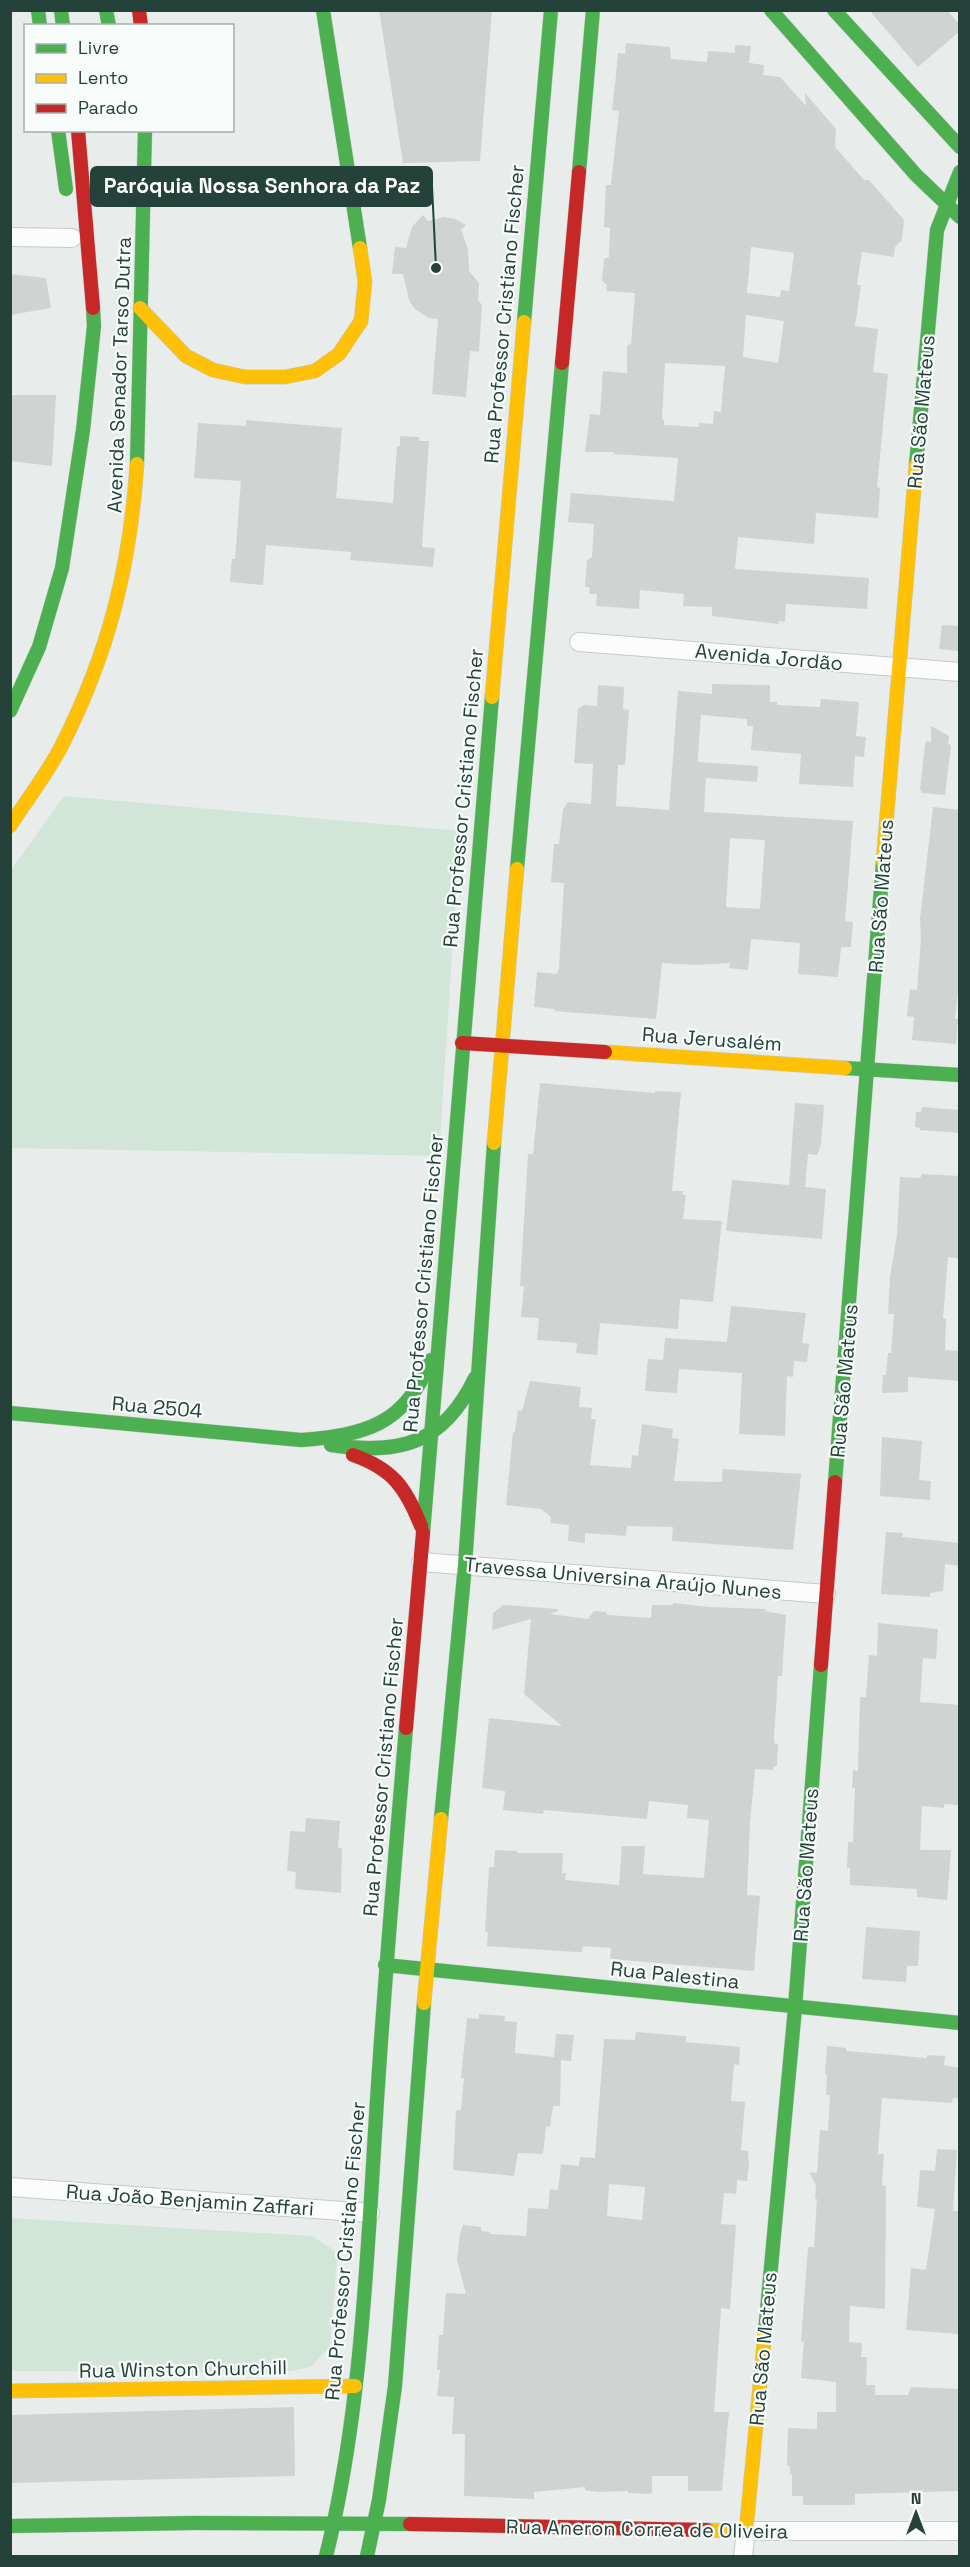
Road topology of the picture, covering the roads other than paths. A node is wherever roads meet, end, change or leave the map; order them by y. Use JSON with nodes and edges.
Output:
{"nodes":[{"id":1,"x":323,"y":10,"type":"edge"},
{"id":2,"x":551,"y":10,"type":"edge"},
{"id":3,"x":593,"y":10,"type":"edge"},
{"id":4,"x":771,"y":10,"type":"edge"},
{"id":5,"x":834,"y":10,"type":"edge"},
{"id":6,"x":58,"y":132,"type":"edge"},
{"id":7,"x":78,"y":132,"type":"edge"},
{"id":8,"x":145,"y":132,"type":"edge"},
{"id":9,"x":130,"y":142,"type":"dead end"},
{"id":10,"x":960,"y":147,"type":"edge"},
{"id":11,"x":960,"y":172,"type":"edge"},
{"id":12,"x":945,"y":205,"type":"junction"},
{"id":13,"x":68,"y":206,"type":"dead end"},
{"id":14,"x":960,"y":217,"type":"edge"},
{"id":15,"x":145,"y":222,"type":"junction"},
{"id":16,"x":72,"y":233,"type":"joint"},
{"id":17,"x":10,"y":237,"type":"edge"},
{"id":18,"x":140,"y":308,"type":"junction"},
{"id":19,"x":94,"y":326,"type":"junction"},
{"id":20,"x":514,"y":431,"type":"junction"},
{"id":21,"x":554,"y":435,"type":"junction"},
{"id":22,"x":579,"y":642,"type":"dead end"},
{"id":23,"x":898,"y":668,"type":"junction"},
{"id":24,"x":960,"y":672,"type":"edge"},
{"id":25,"x":10,"y":711,"type":"edge"},
{"id":26,"x":10,"y":826,"type":"edge"},
{"id":27,"x":462,"y":1043,"type":"junction"},
{"id":28,"x":501,"y":1044,"type":"junction"},
{"id":29,"x":869,"y":1069,"type":"junction"},
{"id":30,"x":960,"y":1076,"type":"edge"},
{"id":31,"x":437,"y":1342,"type":"junction"},
{"id":32,"x":480,"y":1366,"type":"junction"},
{"id":33,"x":10,"y":1413,"type":"edge"},
{"id":34,"x":429,"y":1434,"type":"junction"},
{"id":35,"x":301,"y":1440,"type":"junction"},
{"id":36,"x":423,"y":1532,"type":"junction"},
{"id":37,"x":421,"y":1562,"type":"junction"},
{"id":38,"x":465,"y":1565,"type":"junction"},
{"id":39,"x":826,"y":1594,"type":"junction"},
{"id":40,"x":386,"y":1965,"type":"junction"},
{"id":41,"x":427,"y":1968,"type":"junction"},
{"id":42,"x":795,"y":2008,"type":"junction"},
{"id":43,"x":960,"y":2023,"type":"edge"},
{"id":44,"x":10,"y":2187,"type":"edge"},
{"id":45,"x":370,"y":2213,"type":"junction"},
{"id":46,"x":355,"y":2386,"type":"junction"},
{"id":47,"x":10,"y":2391,"type":"edge"},
{"id":48,"x":334,"y":2524,"type":"junction"},
{"id":49,"x":374,"y":2524,"type":"junction"},
{"id":50,"x":10,"y":2526,"type":"edge"},
{"id":51,"x":746,"y":2531,"type":"junction"},
{"id":52,"x":960,"y":2531,"type":"edge"},
{"id":53,"x":326,"y":2556,"type":"edge"},
{"id":54,"x":367,"y":2556,"type":"edge"},
{"id":55,"x":742,"y":2556,"type":"edge"}],
"edges":[{"from":1,"to":18,"type":"main road"},
{"from":2,"to":20,"type":"main road","name":"Rua Professor Cristiano Fischer"},
{"from":3,"to":21,"type":"main road"},
{"from":4,"to":12,"type":"main road"},
{"from":5,"to":10,"type":"main road"},
{"from":6,"to":13,"type":"main road"},
{"from":7,"to":19,"type":"main road","name":"Avenida Senador Tarso Dutra"},
{"from":8,"to":15,"type":"main road","name":"Avenida Senador Tarso Dutra"},
{"from":9,"to":15,"type":"main road","name":"Avenida Senador Tarso Dutra"},
{"from":11,"to":12,"type":"main road","name":"Rua São Mateus"},
{"from":12,"to":14,"type":"main road"},
{"from":12,"to":23,"type":"main road","name":"Rua São Mateus"},
{"from":15,"to":18,"type":"main road","name":"Avenida Senador Tarso Dutra"},
{"from":16,"to":17,"type":"street"},
{"from":16,"to":19,"type":"main road","name":"Avenida Senador Tarso Dutra"},
{"from":18,"to":26,"type":"main road","name":"Avenida Senador Tarso Dutra"},
{"from":19,"to":25,"type":"main road","name":"Avenida Senador Tarso Dutra"},
{"from":20,"to":21,"type":"main road"},
{"from":20,"to":27,"type":"main road","name":"Rua Professor Cristiano Fischer"},
{"from":21,"to":28,"type":"main road"},
{"from":22,"to":23,"type":"street","name":"Avenida Jordão"},
{"from":23,"to":24,"type":"street","name":"Avenida Jordão"},
{"from":23,"to":29,"type":"main road","name":"Rua São Mateus"},
{"from":27,"to":28,"type":"main road","name":"Rua Jerusalém"},
{"from":27,"to":31,"type":"main road","name":"Rua Professor Cristiano Fischer"},
{"from":28,"to":29,"type":"main road","name":"Rua Jerusalém"},
{"from":28,"to":32,"type":"main road"},
{"from":29,"to":30,"type":"main road","name":"Rua Jerusalém"},
{"from":29,"to":39,"type":"main road","name":"Rua São Mateus"},
{"from":31,"to":34,"type":"main road","name":"Rua Professor Cristiano Fischer"},
{"from":31,"to":35,"type":"main road","name":"Rua 2504"},
{"from":32,"to":34,"type":"main road"},
{"from":32,"to":38,"type":"main road"},
{"from":33,"to":35,"type":"main road","name":"Rua 2504"},
{"from":34,"to":35,"type":"main road"},
{"from":34,"to":36,"type":"main road","name":"Rua Professor Cristiano Fischer"},
{"from":35,"to":36,"type":"main road","name":"Rua 2504"},
{"from":36,"to":37,"type":"main road","name":"Rua Professor Cristiano Fischer"},
{"from":37,"to":38,"type":"street","name":"Travessa Universina Araújo Nunes"},
{"from":37,"to":40,"type":"main road","name":"Rua Professor Cristiano Fischer"},
{"from":38,"to":39,"type":"street","name":"Travessa Universina Araújo Nunes"},
{"from":38,"to":41,"type":"main road"},
{"from":39,"to":42,"type":"main road","name":"Rua São Mateus"},
{"from":40,"to":41,"type":"main road","name":"Rua Palestina"},
{"from":40,"to":45,"type":"main road","name":"Rua Professor Cristiano Fischer"},
{"from":41,"to":42,"type":"main road","name":"Rua Palestina"},
{"from":41,"to":49,"type":"main road"},
{"from":42,"to":43,"type":"main road","name":"Rua Palestina"},
{"from":42,"to":51,"type":"main road","name":"Rua São Mateus"},
{"from":44,"to":45,"type":"street","name":"Rua João Benjamin Zaffari"},
{"from":45,"to":46,"type":"main road","name":"Rua Professor Cristiano Fischer"},
{"from":46,"to":47,"type":"main road","name":"Rua Winston Churchill"},
{"from":46,"to":48,"type":"main road","name":"Rua Professor Cristiano Fischer"},
{"from":48,"to":49,"type":"main road","name":"Rua Aneron Correa de Oliveira"},
{"from":48,"to":50,"type":"main road","name":"Rua Aneron Correa de Oliveira"},
{"from":48,"to":53,"type":"main road","name":"Rua Professor Cristiano Fischer"},
{"from":49,"to":51,"type":"main road","name":"Rua Aneron Correa de Oliveira"},
{"from":49,"to":54,"type":"main road"},
{"from":51,"to":52,"type":"street","name":"Rua Aneron Correa de Oliveira"},
{"from":51,"to":55,"type":"street","name":"Rua São Mateus"}]}
